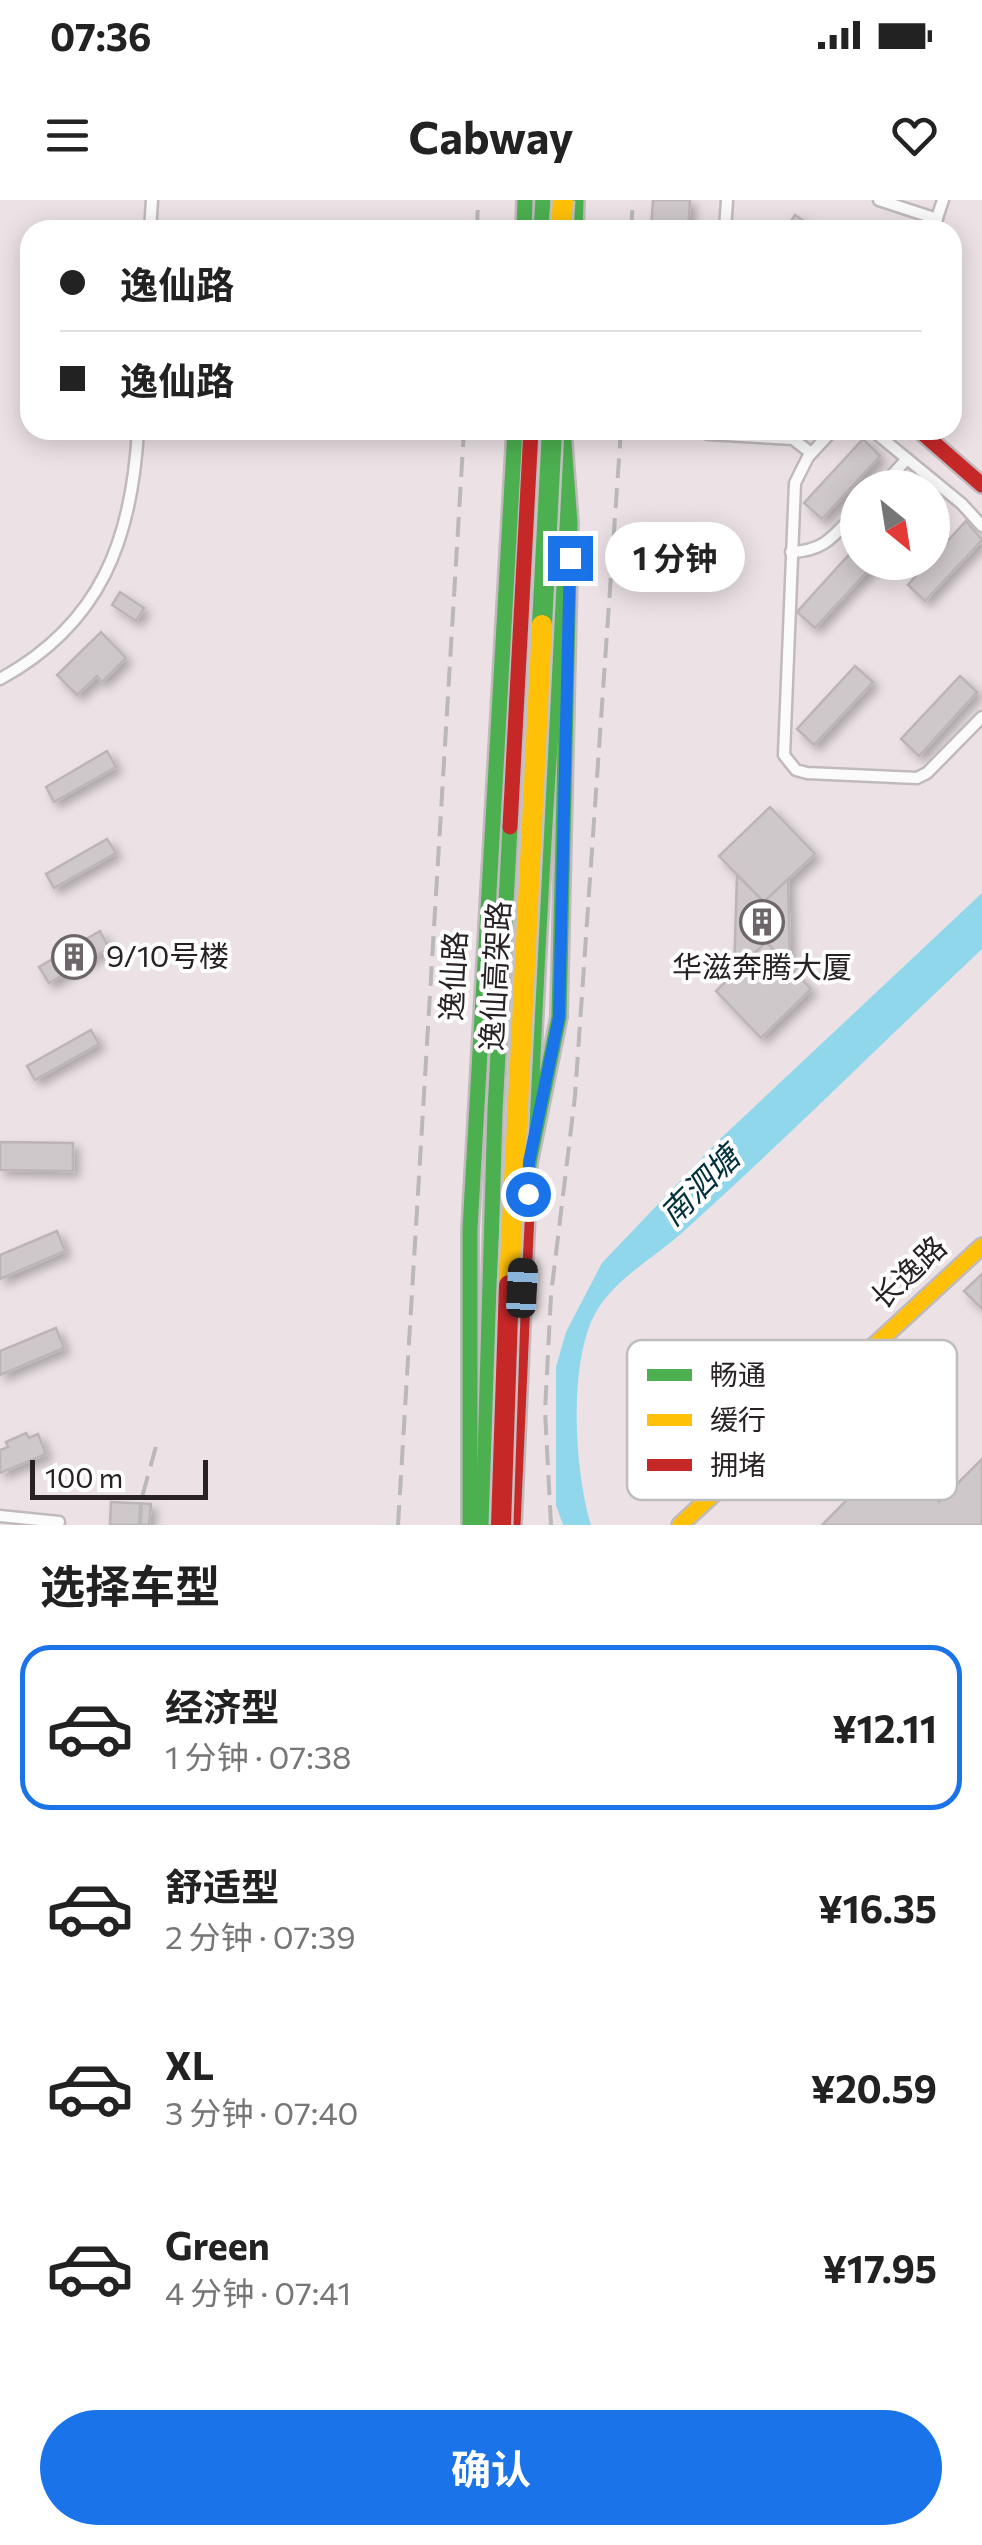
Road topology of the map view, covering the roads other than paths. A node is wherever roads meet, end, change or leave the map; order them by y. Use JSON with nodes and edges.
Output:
{"nodes":[{"id":1,"x":880,"y":200,"type":"edge"},
{"id":2,"x":926,"y":220,"type":"edge"},
{"id":3,"x":137,"y":440,"type":"edge"},
{"id":4,"x":514,"y":440,"type":"edge"},
{"id":5,"x":530,"y":440,"type":"edge"},
{"id":6,"x":550,"y":440,"type":"edge"},
{"id":7,"x":551,"y":440,"type":"edge"},
{"id":8,"x":564,"y":440,"type":"edge"},
{"id":9,"x":794,"y":440,"type":"edge"},
{"id":10,"x":823,"y":440,"type":"edge"},
{"id":11,"x":883,"y":440,"type":"edge"},
{"id":12,"x":931,"y":440,"type":"edge"},
{"id":13,"x":810,"y":454,"type":"junction"},
{"id":14,"x":906,"y":460,"type":"junction"},
{"id":15,"x":550,"y":469,"type":"junction"},
{"id":16,"x":897,"y":470,"type":"edge"},
{"id":17,"x":982,"y":484,"type":"edge"},
{"id":18,"x":982,"y":526,"type":"edge"},
{"id":19,"x":840,"y":529,"type":"edge"},
{"id":20,"x":791,"y":552,"type":"junction"},
{"id":21,"x":0,"y":679,"type":"edge"},
{"id":22,"x":982,"y":718,"type":"edge"},
{"id":23,"x":529,"y":1162,"type":"junction"},
{"id":24,"x":982,"y":1246,"type":"edge"},
{"id":25,"x":881,"y":1340,"type":"edge"},
{"id":26,"x":710,"y":1500,"type":"edge"},
{"id":27,"x":702,"y":1507,"type":"junction"},
{"id":28,"x":0,"y":1516,"type":"edge"},
{"id":29,"x":59,"y":1522,"type":"dead end"},
{"id":30,"x":470,"y":1525,"type":"edge"},
{"id":31,"x":482,"y":1525,"type":"edge"},
{"id":32,"x":501,"y":1525,"type":"edge"},
{"id":33,"x":514,"y":1525,"type":"edge"},
{"id":34,"x":680,"y":1525,"type":"edge"},
{"id":35,"x":690,"y":1525,"type":"edge"}],
"edges":[{"from":1,"to":2,"type":"street"},
{"from":3,"to":21,"type":"street"},
{"from":4,"to":30,"type":"main road","name":"逸仙路"},
{"from":5,"to":31,"type":"main road","name":"逸仙高架路"},
{"from":6,"to":23,"type":"main road"},
{"from":7,"to":15,"type":"main road","name":"逸仙高架路","bridge":true},
{"from":8,"to":23,"type":"main road"},
{"from":9,"to":13,"type":"street"},
{"from":10,"to":13,"type":"street"},
{"from":11,"to":14,"type":"street"},
{"from":12,"to":17,"type":"main road"},
{"from":13,"to":20,"type":"street"},
{"from":14,"to":16,"type":"street"},
{"from":14,"to":18,"type":"street"},
{"from":15,"to":23,"type":"main road","bridge":true},
{"from":15,"to":32,"type":"main road","name":"逸仙高架路","bridge":true},
{"from":19,"to":20,"type":"street"},
{"from":20,"to":22,"type":"street"},
{"from":23,"to":33,"type":"main road"},
{"from":24,"to":25,"type":"main road","name":"长逸路"},
{"from":26,"to":27,"type":"main road","name":"长逸路"},
{"from":27,"to":34,"type":"main road","name":"长逸路"},
{"from":27,"to":35,"type":"main road","name":"长逸路"},
{"from":28,"to":29,"type":"street"}]}
